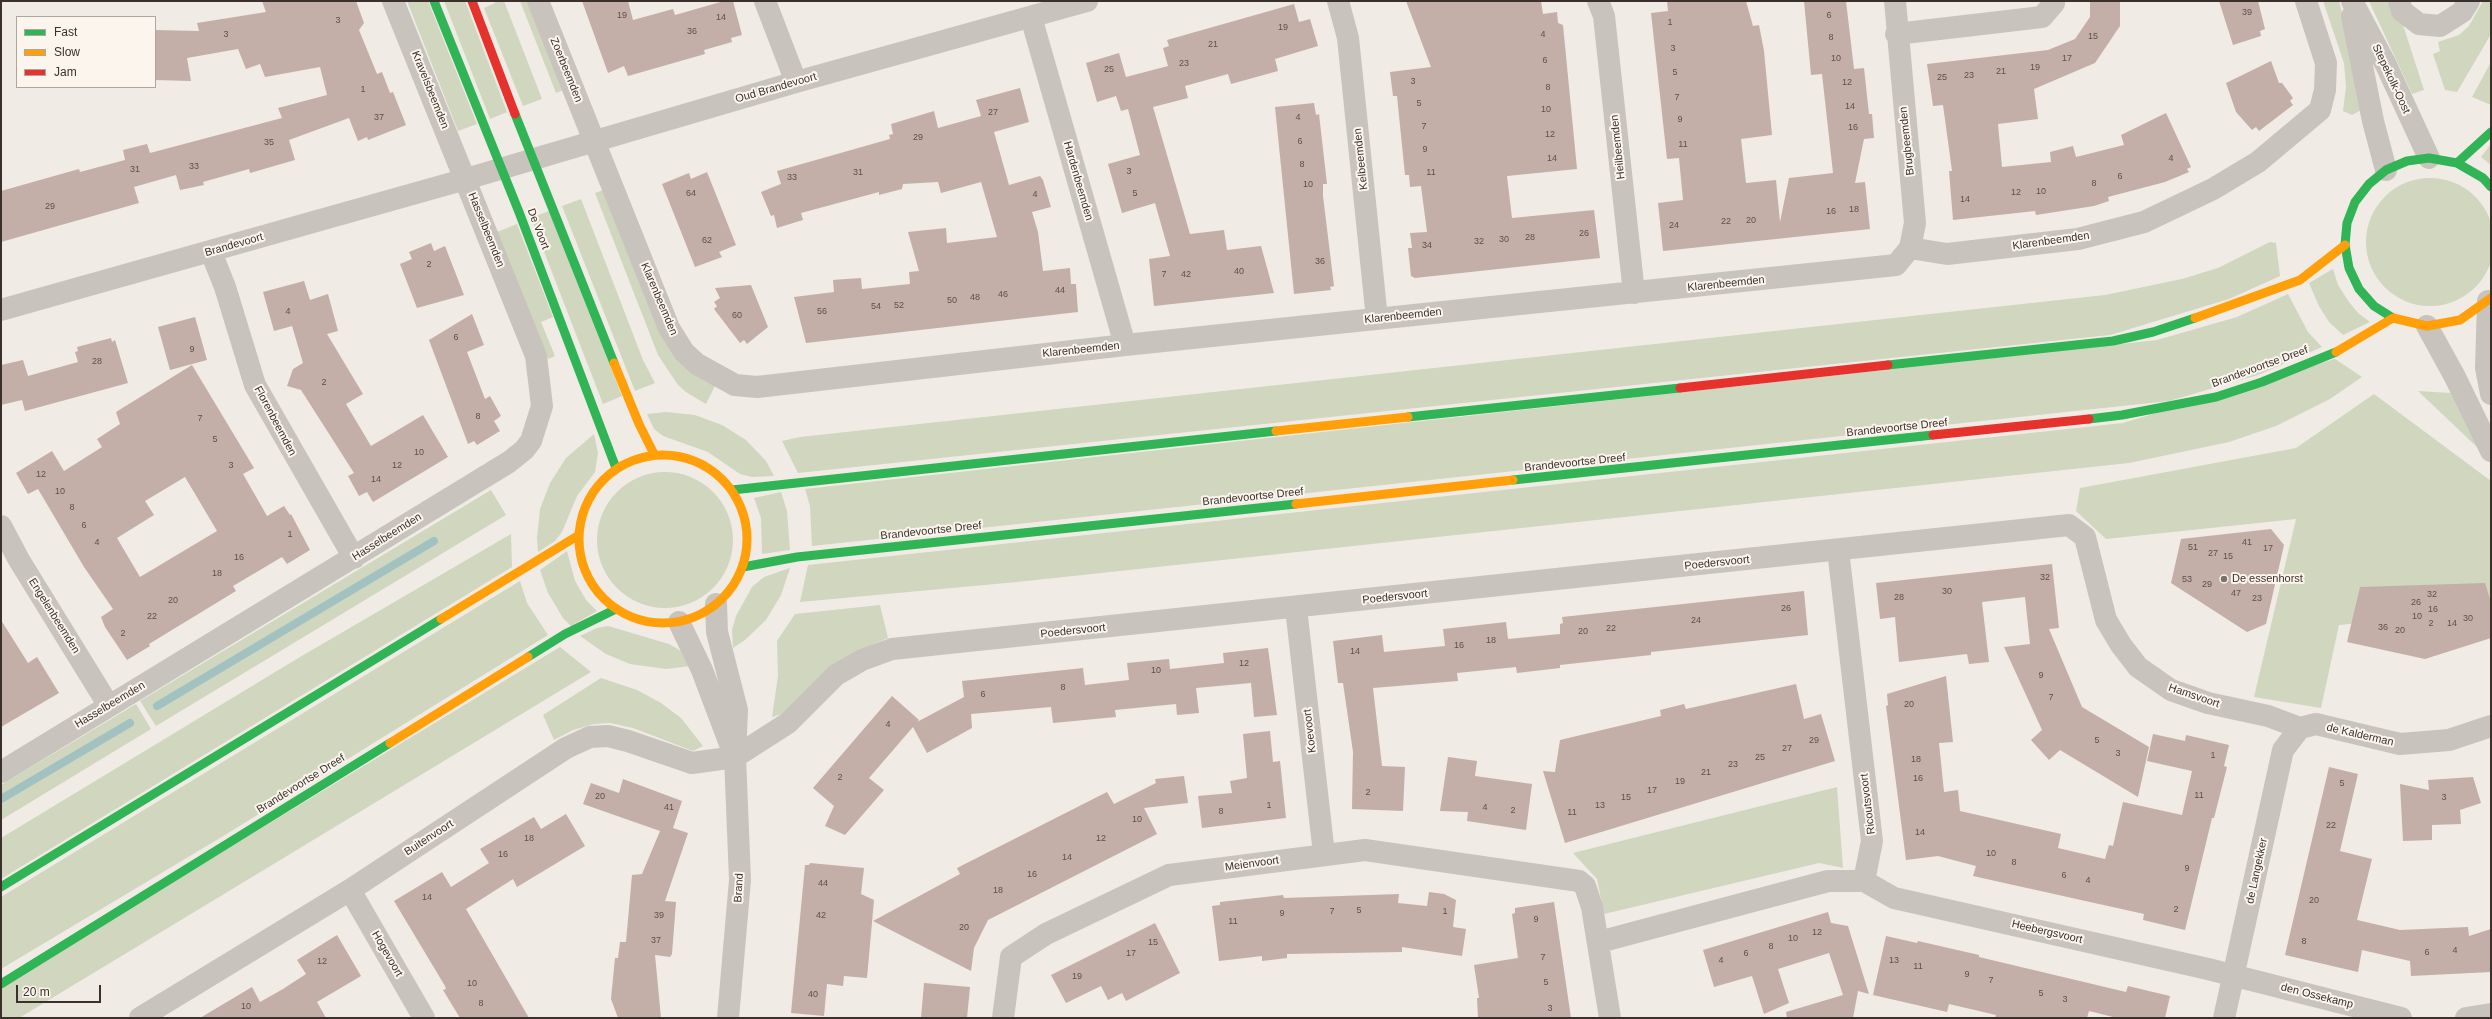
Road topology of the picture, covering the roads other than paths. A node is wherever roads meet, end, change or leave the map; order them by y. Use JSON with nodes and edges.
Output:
{"nodes":[{"id":1,"x":394,"y":1,"type":"edge"},
{"id":2,"x":434,"y":1,"type":"edge"},
{"id":3,"x":472,"y":1,"type":"edge"},
{"id":4,"x":538,"y":1,"type":"edge"},
{"id":5,"x":765,"y":1,"type":"edge"},
{"id":6,"x":1087,"y":1,"type":"edge"},
{"id":7,"x":1338,"y":1,"type":"edge"},
{"id":8,"x":1598,"y":1,"type":"edge"},
{"id":9,"x":1894,"y":1,"type":"edge"},
{"id":10,"x":2053,"y":1,"type":"edge"},
{"id":11,"x":2306,"y":1,"type":"edge"},
{"id":12,"x":2349,"y":1,"type":"edge"},
{"id":13,"x":2352,"y":1,"type":"edge"},
{"id":14,"x":2399,"y":1,"type":"edge"},
{"id":15,"x":2469,"y":1,"type":"edge"},
{"id":16,"x":1031,"y":17,"type":"junction"},
{"id":17,"x":1896,"y":34,"type":"junction"},
{"id":18,"x":796,"y":82,"type":"junction"},
{"id":19,"x":2491,"y":132,"type":"edge"},
{"id":20,"x":594,"y":140,"type":"junction"},
{"id":21,"x":532,"y":158,"type":"junction"},
{"id":22,"x":2429,"y":158,"type":"junction"},
{"id":23,"x":2457,"y":163,"type":"junction"},
{"id":24,"x":501,"y":167,"type":"junction"},
{"id":25,"x":2386,"y":170,"type":"junction"},
{"id":26,"x":466,"y":179,"type":"junction"},
{"id":27,"x":2491,"y":187,"type":"edge"},
{"id":28,"x":2345,"y":246,"type":"junction"},
{"id":29,"x":1910,"y":248,"type":"junction"},
{"id":30,"x":211,"y":252,"type":"junction"},
{"id":31,"x":1634,"y":293,"type":"junction"},
{"id":32,"x":2490,"y":300,"type":"edge"},
{"id":33,"x":1,"y":310,"type":"edge"},
{"id":34,"x":2393,"y":318,"type":"junction"},
{"id":35,"x":1377,"y":319,"type":"junction"},
{"id":36,"x":2427,"y":326,"type":"junction"},
{"id":37,"x":1125,"y":345,"type":"junction"},
{"id":38,"x":2491,"y":394,"type":"edge"},
{"id":39,"x":2491,"y":451,"type":"edge"},
{"id":40,"x":654,"y":454,"type":"junction"},
{"id":41,"x":616,"y":468,"type":"junction"},
{"id":42,"x":732,"y":490,"type":"junction"},
{"id":43,"x":1,"y":526,"type":"edge"},
{"id":44,"x":579,"y":535,"type":"junction"},
{"id":45,"x":2085,"y":537,"type":"joint"},
{"id":46,"x":1838,"y":550,"type":"junction"},
{"id":47,"x":354,"y":558,"type":"junction"},
{"id":48,"x":743,"y":568,"type":"junction"},
{"id":49,"x":716,"y":604,"type":"junction"},
{"id":50,"x":1296,"y":608,"type":"junction"},
{"id":51,"x":616,"y":609,"type":"junction"},
{"id":52,"x":679,"y":622,"type":"junction"},
{"id":53,"x":109,"y":706,"type":"junction"},
{"id":54,"x":2491,"y":726,"type":"edge"},
{"id":55,"x":2300,"y":728,"type":"junction"},
{"id":56,"x":735,"y":757,"type":"junction"},
{"id":57,"x":1,"y":772,"type":"edge"},
{"id":58,"x":1324,"y":854,"type":"junction"},
{"id":59,"x":1864,"y":881,"type":"junction"},
{"id":60,"x":1,"y":887,"type":"edge"},
{"id":61,"x":350,"y":890,"type":"junction"},
{"id":62,"x":1599,"y":942,"type":"junction"},
{"id":63,"x":2234,"y":975,"type":"junction"},
{"id":64,"x":1,"y":984,"type":"edge"},
{"id":65,"x":2491,"y":1014,"type":"edge"},
{"id":66,"x":140,"y":1018,"type":"edge"},
{"id":67,"x":424,"y":1018,"type":"edge"},
{"id":68,"x":728,"y":1018,"type":"edge"},
{"id":69,"x":1003,"y":1018,"type":"edge"},
{"id":70,"x":1610,"y":1018,"type":"edge"},
{"id":71,"x":2224,"y":1018,"type":"edge"},
{"id":72,"x":2401,"y":1018,"type":"edge"},
{"id":73,"x":2466,"y":1018,"type":"edge"}],
"edges":[{"from":1,"to":26,"type":"street","name":"Kravelsbeemden"},
{"from":2,"to":24,"type":"main road","name":"De Voort"},
{"from":3,"to":21,"type":"main road","name":"De Voort"},
{"from":4,"to":20,"type":"street","name":"Zoerbeemden"},
{"from":5,"to":18,"type":"street"},
{"from":6,"to":16,"type":"street","name":"Oud Brandevoort"},
{"from":7,"to":35,"type":"street","name":"Kelbeemden"},
{"from":8,"to":31,"type":"street","name":"Heilbeemden"},
{"from":9,"to":17,"type":"street","name":"Brugbeemden"},
{"from":10,"to":17,"type":"street"},
{"from":11,"to":29,"type":"street","name":"Klarenbeemden"},
{"from":12,"to":25,"type":"street","name":"Stepekolk-Oost"},
{"from":13,"to":22,"type":"street","name":"Stepekolk-Oost"},
{"from":14,"to":15,"type":"street"},
{"from":16,"to":18,"type":"street","name":"Oud Brandevoort"},
{"from":16,"to":37,"type":"street","name":"Hardenbeemden"},
{"from":17,"to":29,"type":"street","name":"Brugbeemden"},
{"from":18,"to":20,"type":"street","name":"Oud Brandevoort"},
{"from":19,"to":23,"type":"main road"},
{"from":20,"to":21,"type":"street","name":"Oud Brandevoort"},
{"from":20,"to":37,"type":"street","name":"Klarenbeemden"},
{"from":21,"to":24,"type":"street","name":"Oud Brandevoort"},
{"from":21,"to":40,"type":"main road","name":"De Voort"},
{"from":22,"to":23,"type":"main road"},
{"from":22,"to":25,"type":"main road"},
{"from":23,"to":27,"type":"main road"},
{"from":24,"to":26,"type":"street","name":"Oud Brandevoort"},
{"from":24,"to":41,"type":"main road","name":"De Voort"},
{"from":25,"to":28,"type":"main road"},
{"from":26,"to":30,"type":"street","name":"Brandevoort"},
{"from":26,"to":47,"type":"street","name":"Hasselbeemden"},
{"from":28,"to":34,"type":"main road"},
{"from":28,"to":42,"type":"main road"},
{"from":29,"to":31,"type":"street","name":"Klarenbeemden"},
{"from":30,"to":33,"type":"street","name":"Brandevoort"},
{"from":30,"to":47,"type":"street","name":"Florenbeemden"},
{"from":31,"to":35,"type":"street","name":"Klarenbeemden"},
{"from":32,"to":36,"type":"main road"},
{"from":32,"to":38,"type":"street"},
{"from":34,"to":36,"type":"main road"},
{"from":34,"to":48,"type":"main road","name":"Brandevoortse Dreef"},
{"from":35,"to":37,"type":"street","name":"Klarenbeemden"},
{"from":36,"to":39,"type":"street"},
{"from":40,"to":41,"type":"main road"},
{"from":40,"to":42,"type":"main road"},
{"from":41,"to":44,"type":"main road"},
{"from":42,"to":48,"type":"main road"},
{"from":43,"to":53,"type":"street","name":"Engelenbeemden"},
{"from":44,"to":51,"type":"main road"},
{"from":44,"to":60,"type":"main road"},
{"from":45,"to":46,"type":"street","name":"Poedersvoort"},
{"from":45,"to":55,"type":"street","name":"Hamsvoort"},
{"from":46,"to":50,"type":"street","name":"Poedersvoort"},
{"from":46,"to":59,"type":"street","name":"Ricoutsvoort"},
{"from":47,"to":53,"type":"street","name":"Hasselbeemden"},
{"from":48,"to":49,"type":"main road"},
{"from":49,"to":52,"type":"main road"},
{"from":49,"to":56,"type":"street","name":"Brand"},
{"from":50,"to":56,"type":"street","name":"Poedersvoort"},
{"from":50,"to":58,"type":"street","name":"Koevoort"},
{"from":51,"to":52,"type":"main road"},
{"from":51,"to":64,"type":"main road","name":"Brandevoortse Dreef"},
{"from":52,"to":56,"type":"street","name":"Brand"},
{"from":53,"to":57,"type":"street","name":"Hasselbeemden"},
{"from":54,"to":55,"type":"street","name":"de Kalderman"},
{"from":55,"to":63,"type":"street","name":"de Langekker"},
{"from":56,"to":61,"type":"street","name":"Buitenvoort"},
{"from":56,"to":68,"type":"street","name":"Brand"},
{"from":58,"to":62,"type":"street","name":"Meienvoort"},
{"from":58,"to":69,"type":"street","name":"Meienvoort"},
{"from":59,"to":62,"type":"street"},
{"from":59,"to":63,"type":"street","name":"Heebergsvoort"},
{"from":61,"to":66,"type":"street","name":"Buitenvoort"},
{"from":61,"to":67,"type":"street","name":"Hogevoort"},
{"from":62,"to":70,"type":"street"},
{"from":63,"to":71,"type":"street","name":"de Langekker"},
{"from":63,"to":72,"type":"street","name":"den Ossekamp"},
{"from":65,"to":73,"type":"street"}]}
